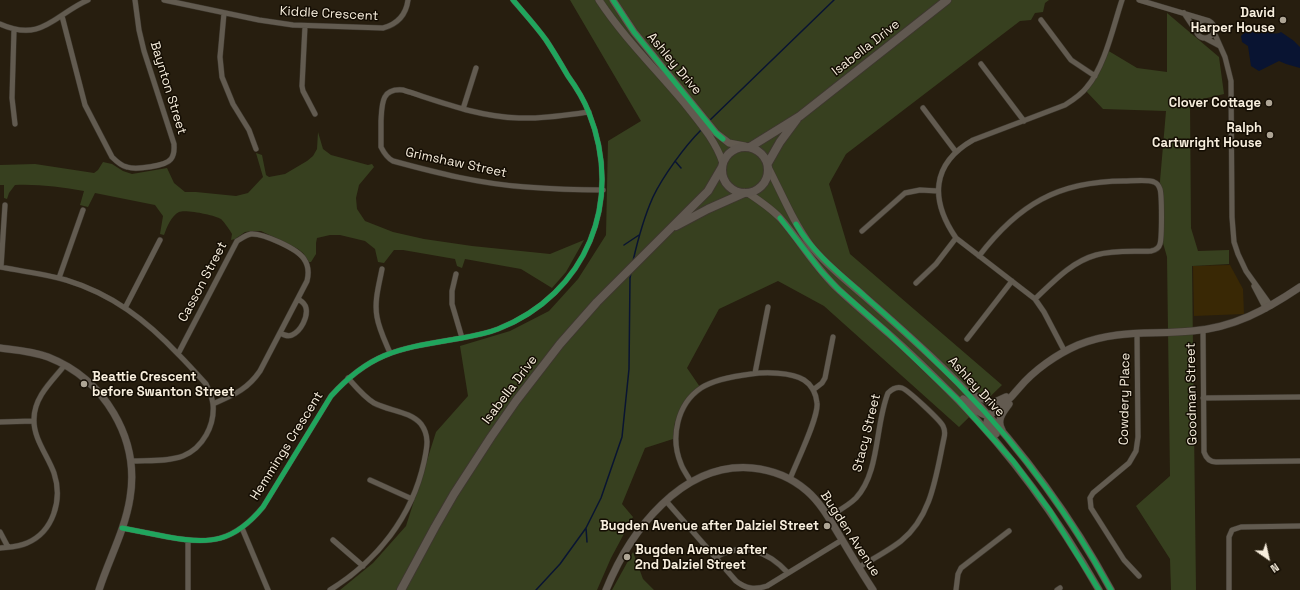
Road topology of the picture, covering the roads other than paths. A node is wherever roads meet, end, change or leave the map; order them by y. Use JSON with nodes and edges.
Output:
{"nodes":[{"id":1,"x":88,"y":0,"type":"edge"},
{"id":2,"x":135,"y":0,"type":"edge"},
{"id":3,"x":164,"y":0,"type":"edge"},
{"id":4,"x":408,"y":0,"type":"edge"},
{"id":5,"x":513,"y":0,"type":"edge"},
{"id":6,"x":599,"y":0,"type":"edge"},
{"id":7,"x":613,"y":0,"type":"edge"},
{"id":8,"x":947,"y":0,"type":"edge"},
{"id":9,"x":1122,"y":0,"type":"edge"},
{"id":10,"x":1139,"y":0,"type":"edge"},
{"id":11,"x":224,"y":13,"type":"junction"},
{"id":12,"x":1184,"y":14,"type":"junction"},
{"id":13,"x":62,"y":16,"type":"junction"},
{"id":14,"x":1041,"y":20,"type":"dead end"},
{"id":15,"x":1206,"y":20,"type":"junction"},
{"id":16,"x":0,"y":24,"type":"edge"},
{"id":17,"x":305,"y":26,"type":"junction"},
{"id":18,"x":14,"y":30,"type":"junction"},
{"id":19,"x":1196,"y":30,"type":"junction"},
{"id":20,"x":1213,"y":30,"type":"junction"},
{"id":21,"x":1205,"y":38,"type":"junction"},
{"id":22,"x":1220,"y":46,"type":"junction"},
{"id":23,"x":981,"y":64,"type":"dead end"},
{"id":24,"x":476,"y":68,"type":"dead end"},
{"id":25,"x":1095,"y":76,"type":"junction"},
{"id":26,"x":923,"y":108,"type":"dead end"},
{"id":27,"x":463,"y":109,"type":"junction"},
{"id":28,"x":694,"y":110,"type":"junction"},
{"id":29,"x":589,"y":112,"type":"junction"},
{"id":30,"x":315,"y":114,"type":"dead end"},
{"id":31,"x":800,"y":116,"type":"junction"},
{"id":32,"x":1024,"y":122,"type":"junction"},
{"id":33,"x":15,"y":124,"type":"dead end"},
{"id":34,"x":713,"y":135,"type":"junction"},
{"id":35,"x":747,"y":147,"type":"junction"},
{"id":36,"x":256,"y":149,"type":"dead end"},
{"id":37,"x":956,"y":152,"type":"junction"},
{"id":38,"x":723,"y":165,"type":"junction"},
{"id":39,"x":768,"y":165,"type":"junction"},
{"id":40,"x":603,"y":190,"type":"junction"},
{"id":41,"x":938,"y":191,"type":"junction"},
{"id":42,"x":746,"y":193,"type":"junction"},
{"id":43,"x":5,"y":205,"type":"dead end"},
{"id":44,"x":83,"y":210,"type":"dead end"},
{"id":45,"x":670,"y":229,"type":"junction"},
{"id":46,"x":862,"y":230,"type":"dead end"},
{"id":47,"x":956,"y":238,"type":"junction"},
{"id":48,"x":160,"y":240,"type":"dead end"},
{"id":49,"x":978,"y":256,"type":"junction"},
{"id":50,"x":1,"y":267,"type":"edge"},
{"id":51,"x":382,"y":269,"type":"dead end"},
{"id":52,"x":456,"y":274,"type":"dead end"},
{"id":53,"x":59,"y":278,"type":"junction"},
{"id":54,"x":1012,"y":281,"type":"junction"},
{"id":55,"x":916,"y":283,"type":"dead end"},
{"id":56,"x":1300,"y":287,"type":"edge"},
{"id":57,"x":298,"y":299,"type":"junction"},
{"id":58,"x":1035,"y":299,"type":"junction"},
{"id":59,"x":768,"y":307,"type":"dead end"},
{"id":60,"x":1268,"y":307,"type":"junction"},
{"id":61,"x":125,"y":308,"type":"junction"},
{"id":62,"x":1202,"y":330,"type":"junction"},
{"id":63,"x":280,"y":333,"type":"junction"},
{"id":64,"x":888,"y":333,"type":"junction"},
{"id":65,"x":1137,"y":333,"type":"junction"},
{"id":66,"x":462,"y":338,"type":"junction"},
{"id":67,"x":833,"y":338,"type":"dead end"},
{"id":68,"x":967,"y":339,"type":"dead end"},
{"id":69,"x":0,"y":348,"type":"edge"},
{"id":70,"x":1065,"y":352,"type":"junction"},
{"id":71,"x":390,"y":353,"type":"junction"},
{"id":72,"x":178,"y":354,"type":"junction"},
{"id":73,"x":65,"y":365,"type":"junction"},
{"id":74,"x":756,"y":373,"type":"junction"},
{"id":75,"x":348,"y":378,"type":"junction"},
{"id":76,"x":813,"y":390,"type":"junction"},
{"id":77,"x":966,"y":391,"type":"junction"},
{"id":78,"x":1017,"y":391,"type":"junction"},
{"id":79,"x":1006,"y":397,"type":"junction"},
{"id":80,"x":1300,"y":397,"type":"edge"},
{"id":81,"x":1203,"y":398,"type":"junction"},
{"id":82,"x":213,"y":404,"type":"junction"},
{"id":83,"x":988,"y":416,"type":"junction"},
{"id":84,"x":34,"y":421,"type":"junction"},
{"id":85,"x":0,"y":422,"type":"edge"},
{"id":86,"x":1008,"y":438,"type":"junction"},
{"id":87,"x":131,"y":461,"type":"junction"},
{"id":88,"x":1300,"y":461,"type":"edge"},
{"id":89,"x":790,"y":479,"type":"junction"},
{"id":90,"x":370,"y":480,"type":"dead end"},
{"id":91,"x":691,"y":482,"type":"junction"},
{"id":92,"x":412,"y":499,"type":"junction"},
{"id":93,"x":666,"y":501,"type":"junction"},
{"id":94,"x":1050,"y":511,"type":"junction"},
{"id":95,"x":828,"y":517,"type":"junction"},
{"id":96,"x":1300,"y":526,"type":"edge"},
{"id":97,"x":122,"y":528,"type":"junction"},
{"id":98,"x":242,"y":528,"type":"junction"},
{"id":99,"x":1009,"y":531,"type":"dead end"},
{"id":100,"x":0,"y":532,"type":"edge"},
{"id":101,"x":333,"y":540,"type":"dead end"},
{"id":102,"x":842,"y":540,"type":"junction"},
{"id":103,"x":188,"y":541,"type":"junction"},
{"id":104,"x":8,"y":547,"type":"junction"},
{"id":105,"x":0,"y":548,"type":"edge"},
{"id":106,"x":716,"y":557,"type":"junction"},
{"id":107,"x":363,"y":566,"type":"junction"},
{"id":108,"x":859,"y":567,"type":"junction"},
{"id":109,"x":788,"y":573,"type":"junction"},
{"id":110,"x":1139,"y":576,"type":"dead end"},
{"id":111,"x":99,"y":590,"type":"edge"},
{"id":112,"x":188,"y":590,"type":"edge"},
{"id":113,"x":268,"y":590,"type":"edge"},
{"id":114,"x":330,"y":590,"type":"edge"},
{"id":115,"x":402,"y":590,"type":"edge"},
{"id":116,"x":606,"y":590,"type":"edge"},
{"id":117,"x":873,"y":590,"type":"edge"},
{"id":118,"x":956,"y":590,"type":"edge"},
{"id":119,"x":1099,"y":590,"type":"edge"},
{"id":120,"x":1111,"y":590,"type":"edge"},
{"id":121,"x":1229,"y":590,"type":"edge"}],
"edges":[{"from":1,"to":13,"type":"street"},
{"from":2,"to":13,"type":"street","name":"Baynton Street"},
{"from":3,"to":11,"type":"street","name":"Kiddle Crescent"},
{"from":4,"to":17,"type":"street","name":"Kiddle Crescent"},
{"from":5,"to":29,"type":"street","name":"Hemmings Crescent"},
{"from":6,"to":28,"type":"main road","name":"Ashley Drive"},
{"from":7,"to":28,"type":"main road","name":"Ashley Drive"},
{"from":8,"to":31,"type":"main road","name":"Isabella Drive"},
{"from":9,"to":25,"type":"street"},
{"from":10,"to":12,"type":"street"},
{"from":11,"to":17,"type":"street","name":"Kiddle Crescent"},
{"from":11,"to":36,"type":"street"},
{"from":12,"to":15,"type":"street"},
{"from":12,"to":19,"type":"street"},
{"from":13,"to":18,"type":"street"},
{"from":14,"to":25,"type":"street"},
{"from":15,"to":19,"type":"street"},
{"from":15,"to":20,"type":"street"},
{"from":16,"to":18,"type":"street"},
{"from":17,"to":30,"type":"street"},
{"from":18,"to":33,"type":"street"},
{"from":19,"to":21,"type":"street"},
{"from":20,"to":21,"type":"street"},
{"from":20,"to":22,"type":"street"},
{"from":21,"to":22,"type":"street"},
{"from":22,"to":60,"type":"street"},
{"from":23,"to":32,"type":"street"},
{"from":24,"to":27,"type":"street"},
{"from":25,"to":32,"type":"street"},
{"from":26,"to":37,"type":"street"},
{"from":27,"to":29,"type":"street","name":"Grimshaw Street"},
{"from":27,"to":40,"type":"street","name":"Grimshaw Street"},
{"from":28,"to":34,"type":"main road","name":"Ashley Drive"},
{"from":29,"to":40,"type":"street","name":"Hemmings Crescent"},
{"from":31,"to":35,"type":"main road","name":"Isabella Drive"},
{"from":31,"to":39,"type":"main road","name":"Isabella Drive"},
{"from":32,"to":37,"type":"street"},
{"from":34,"to":35,"type":"main road","name":"Ashley Drive"},
{"from":34,"to":38,"type":"main road","name":"Ashley Drive"},
{"from":35,"to":38,"type":"main road"},
{"from":35,"to":39,"type":"main road"},
{"from":37,"to":41,"type":"street"},
{"from":38,"to":42,"type":"main road"},
{"from":38,"to":45,"type":"main road","name":"Isabella Drive"},
{"from":39,"to":42,"type":"main road"},
{"from":39,"to":77,"type":"main road","name":"Ashley Drive"},
{"from":40,"to":66,"type":"street","name":"Hemmings Crescent"},
{"from":41,"to":46,"type":"street"},
{"from":41,"to":47,"type":"street"},
{"from":42,"to":45,"type":"main road","name":"Isabella Drive"},
{"from":42,"to":64,"type":"main road","name":"Ashley Drive"},
{"from":43,"to":50,"type":"street"},
{"from":44,"to":53,"type":"street"},
{"from":45,"to":115,"type":"main road","name":"Isabella Drive"},
{"from":47,"to":49,"type":"street"},
{"from":47,"to":55,"type":"street"},
{"from":48,"to":61,"type":"street"},
{"from":49,"to":54,"type":"street"},
{"from":49,"to":58,"type":"street"},
{"from":50,"to":53,"type":"street"},
{"from":51,"to":71,"type":"street"},
{"from":52,"to":66,"type":"street"},
{"from":53,"to":61,"type":"street"},
{"from":54,"to":58,"type":"street"},
{"from":54,"to":68,"type":"street"},
{"from":56,"to":60,"type":"main road"},
{"from":57,"to":63,"type":"street","name":"Casson Street"},
{"from":57,"to":63,"type":"street"},
{"from":57,"to":72,"type":"street","name":"Casson Street"},
{"from":58,"to":70,"type":"street"},
{"from":59,"to":74,"type":"street"},
{"from":60,"to":62,"type":"main road"},
{"from":61,"to":72,"type":"street"},
{"from":62,"to":65,"type":"main road"},
{"from":62,"to":81,"type":"street","name":"Goodman Street"},
{"from":63,"to":82,"type":"street","name":"Casson Street"},
{"from":64,"to":83,"type":"main road"},
{"from":64,"to":94,"type":"main road","name":"Ashley Drive"},
{"from":65,"to":70,"type":"main road"},
{"from":65,"to":110,"type":"street","name":"Cowdery Place"},
{"from":66,"to":71,"type":"street","name":"Hemmings Crescent"},
{"from":67,"to":76,"type":"street"},
{"from":69,"to":73,"type":"main road"},
{"from":70,"to":78,"type":"main road"},
{"from":71,"to":75,"type":"street","name":"Hemmings Crescent"},
{"from":72,"to":82,"type":"street"},
{"from":73,"to":84,"type":"street"},
{"from":73,"to":87,"type":"main road"},
{"from":74,"to":76,"type":"street"},
{"from":74,"to":91,"type":"street"},
{"from":75,"to":92,"type":"street"},
{"from":75,"to":98,"type":"street","name":"Hemmings Crescent"},
{"from":76,"to":89,"type":"street"},
{"from":77,"to":79,"type":"main road"},
{"from":77,"to":83,"type":"main road","name":"Ashley Drive"},
{"from":78,"to":79,"type":"main road"},
{"from":78,"to":83,"type":"main road"},
{"from":78,"to":86,"type":"main road"},
{"from":79,"to":83,"type":"main road"},
{"from":80,"to":81,"type":"street"},
{"from":81,"to":88,"type":"street","name":"Goodman Street"},
{"from":82,"to":87,"type":"street"},
{"from":83,"to":86,"type":"main road","name":"Ashley Drive"},
{"from":83,"to":94,"type":"main road"},
{"from":84,"to":85,"type":"street"},
{"from":84,"to":104,"type":"street"},
{"from":86,"to":120,"type":"main road","name":"Ashley Drive"},
{"from":87,"to":97,"type":"main road"},
{"from":89,"to":91,"type":"main road","name":"Bugden Avenue"},
{"from":89,"to":95,"type":"main road","name":"Bugden Avenue"},
{"from":90,"to":92,"type":"street"},
{"from":91,"to":93,"type":"main road","name":"Bugden Avenue"},
{"from":92,"to":107,"type":"street"},
{"from":93,"to":106,"type":"street"},
{"from":93,"to":116,"type":"main road","name":"Bugden Avenue"},
{"from":94,"to":119,"type":"main road","name":"Ashley Drive"},
{"from":95,"to":102,"type":"main road","name":"Bugden Avenue"},
{"from":95,"to":108,"type":"street","name":"Stacy Street"},
{"from":96,"to":121,"type":"street"},
{"from":97,"to":103,"type":"street","name":"Hemmings Crescent"},
{"from":97,"to":111,"type":"main road"},
{"from":98,"to":103,"type":"street","name":"Hemmings Crescent"},
{"from":98,"to":113,"type":"street"},
{"from":99,"to":118,"type":"street"},
{"from":100,"to":104,"type":"street"},
{"from":101,"to":107,"type":"street"},
{"from":102,"to":108,"type":"main road","name":"Bugden Avenue"},
{"from":102,"to":109,"type":"street"},
{"from":103,"to":112,"type":"street"},
{"from":104,"to":105,"type":"street"},
{"from":106,"to":109,"type":"street"},
{"from":106,"to":109,"type":"street"},
{"from":107,"to":114,"type":"street"},
{"from":108,"to":117,"type":"main road","name":"Bugden Avenue"}]}
